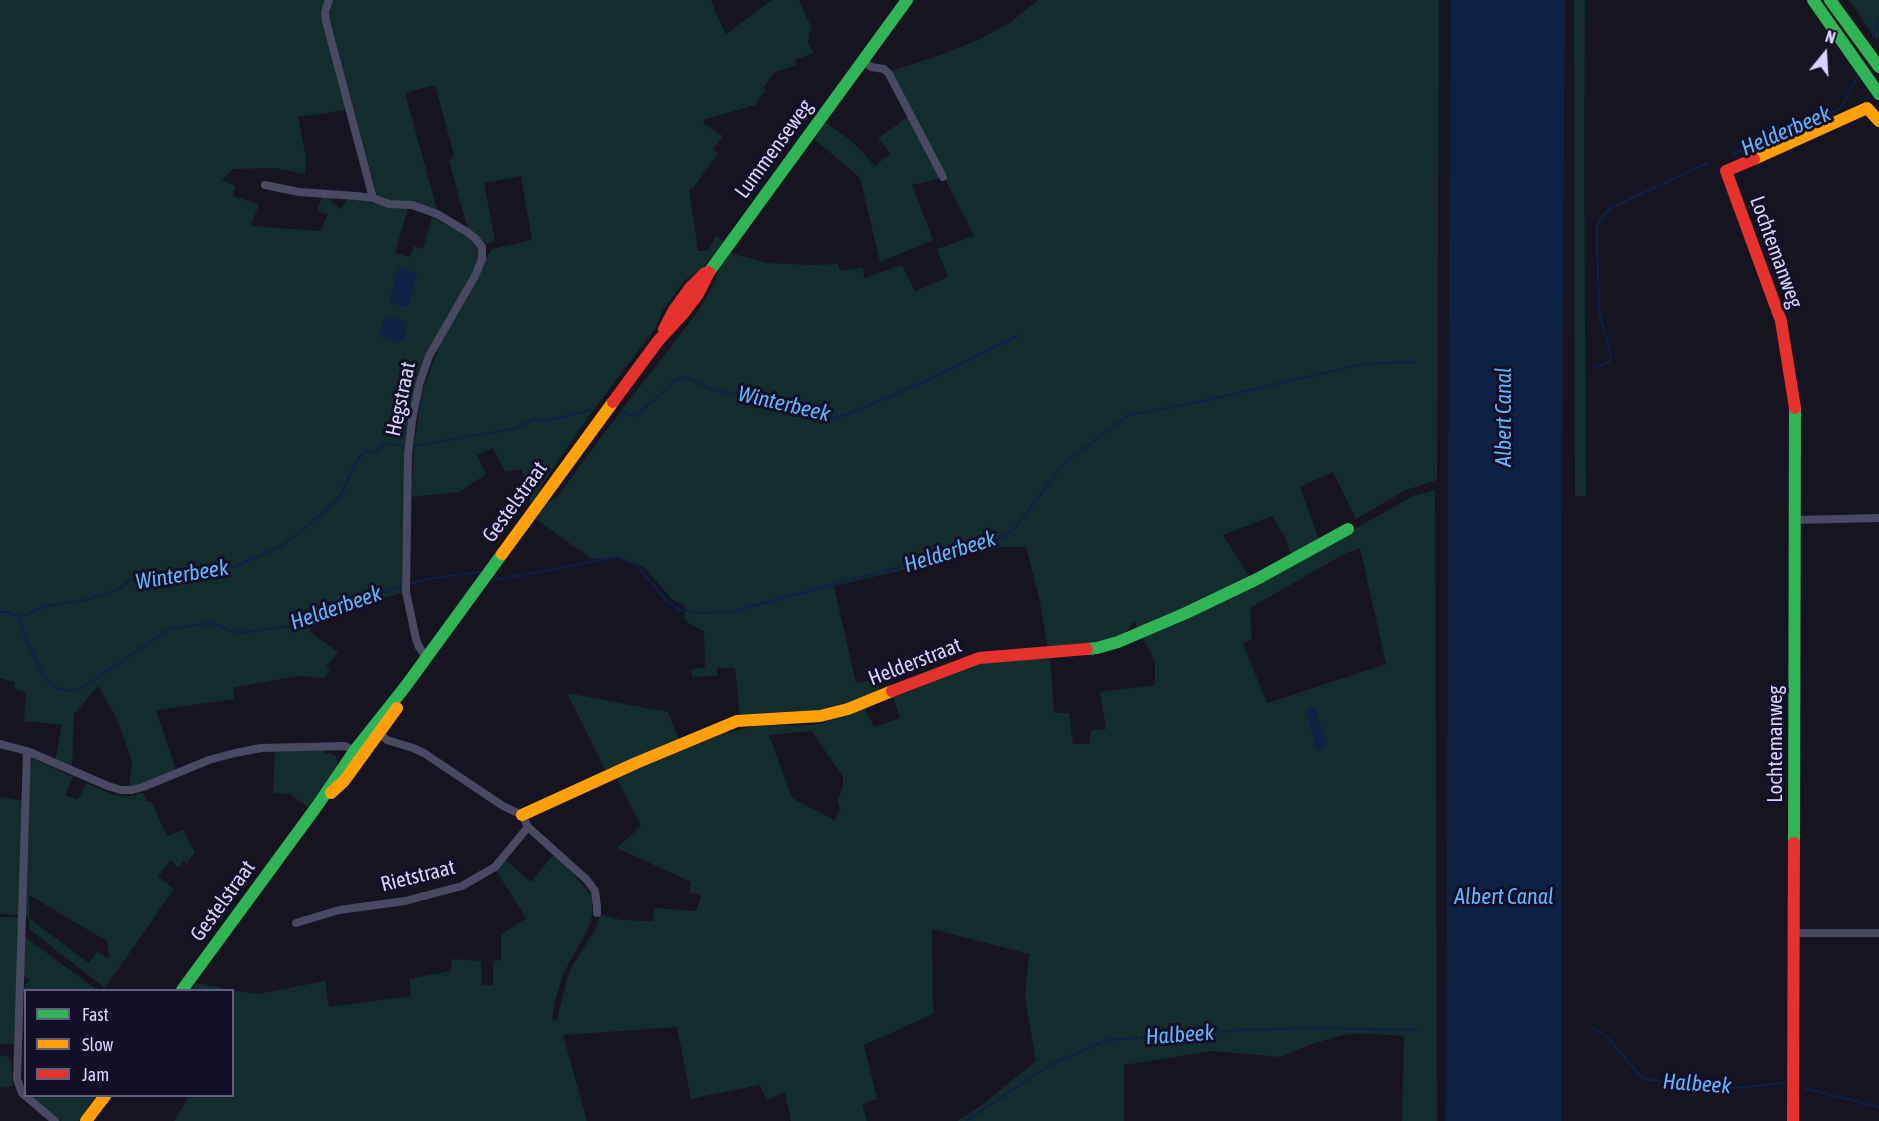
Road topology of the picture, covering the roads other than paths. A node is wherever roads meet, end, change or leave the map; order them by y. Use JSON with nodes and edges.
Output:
{"nodes":[{"id":1,"x":329,"y":0,"type":"edge"},
{"id":2,"x":907,"y":0,"type":"edge"},
{"id":3,"x":1813,"y":0,"type":"edge"},
{"id":4,"x":1830,"y":0,"type":"edge"},
{"id":5,"x":862,"y":60,"type":"junction"},
{"id":6,"x":1879,"y":67,"type":"edge"},
{"id":7,"x":1879,"y":94,"type":"edge"},
{"id":8,"x":1879,"y":121,"type":"edge"},
{"id":9,"x":943,"y":177,"type":"dead end"},
{"id":10,"x":265,"y":185,"type":"dead end"},
{"id":11,"x":373,"y":198,"type":"junction"},
{"id":12,"x":715,"y":263,"type":"joint"},
{"id":13,"x":1879,"y":518,"type":"edge"},
{"id":14,"x":1795,"y":520,"type":"junction"},
{"id":15,"x":1348,"y":529,"type":"dead end"},
{"id":16,"x":426,"y":657,"type":"junction"},
{"id":17,"x":376,"y":731,"type":"junction"},
{"id":18,"x":0,"y":744,"type":"edge"},
{"id":19,"x":27,"y":751,"type":"junction"},
{"id":20,"x":359,"y":753,"type":"junction"},
{"id":21,"x":525,"y":821,"type":"junction"},
{"id":22,"x":597,"y":913,"type":"dead end"},
{"id":23,"x":296,"y":923,"type":"dead end"},
{"id":24,"x":1794,"y":933,"type":"junction"},
{"id":25,"x":1879,"y":933,"type":"edge"},
{"id":26,"x":183,"y":989,"type":"edge"},
{"id":27,"x":24,"y":1095,"type":"edge"},
{"id":28,"x":27,"y":1097,"type":"edge"},
{"id":29,"x":104,"y":1097,"type":"edge"},
{"id":30,"x":55,"y":1121,"type":"edge"},
{"id":31,"x":86,"y":1121,"type":"edge"},
{"id":32,"x":1793,"y":1121,"type":"edge"}],
"edges":[{"from":1,"to":11,"type":"street"},
{"from":2,"to":5,"type":"street","name":"Lummenseweg"},
{"from":3,"to":7,"type":"street"},
{"from":4,"to":6,"type":"street"},
{"from":5,"to":9,"type":"street"},
{"from":5,"to":12,"type":"street","name":"Lummenseweg"},
{"from":8,"to":14,"type":"street","name":"Lochtemanweg"},
{"from":10,"to":11,"type":"street","name":"Hegstraat"},
{"from":11,"to":16,"type":"street","name":"Hegstraat"},
{"from":12,"to":16,"type":"street","name":"Gestelstraat"},
{"from":13,"to":14,"type":"street"},
{"from":14,"to":24,"type":"street","name":"Lochtemanweg"},
{"from":15,"to":21,"type":"street","name":"Helderstraat"},
{"from":16,"to":17,"type":"street","name":"Gestelstraat"},
{"from":17,"to":20,"type":"street","name":"Gestelstraat"},
{"from":17,"to":21,"type":"street"},
{"from":18,"to":19,"type":"street"},
{"from":19,"to":20,"type":"street"},
{"from":19,"to":27,"type":"street"},
{"from":20,"to":26,"type":"street","name":"Gestelstraat"},
{"from":21,"to":22,"type":"street"},
{"from":21,"to":23,"type":"street","name":"Rietstraat"},
{"from":24,"to":25,"type":"street"},
{"from":24,"to":32,"type":"street","name":"Lochtemanweg"},
{"from":28,"to":30,"type":"street"},
{"from":29,"to":31,"type":"street"}]}
